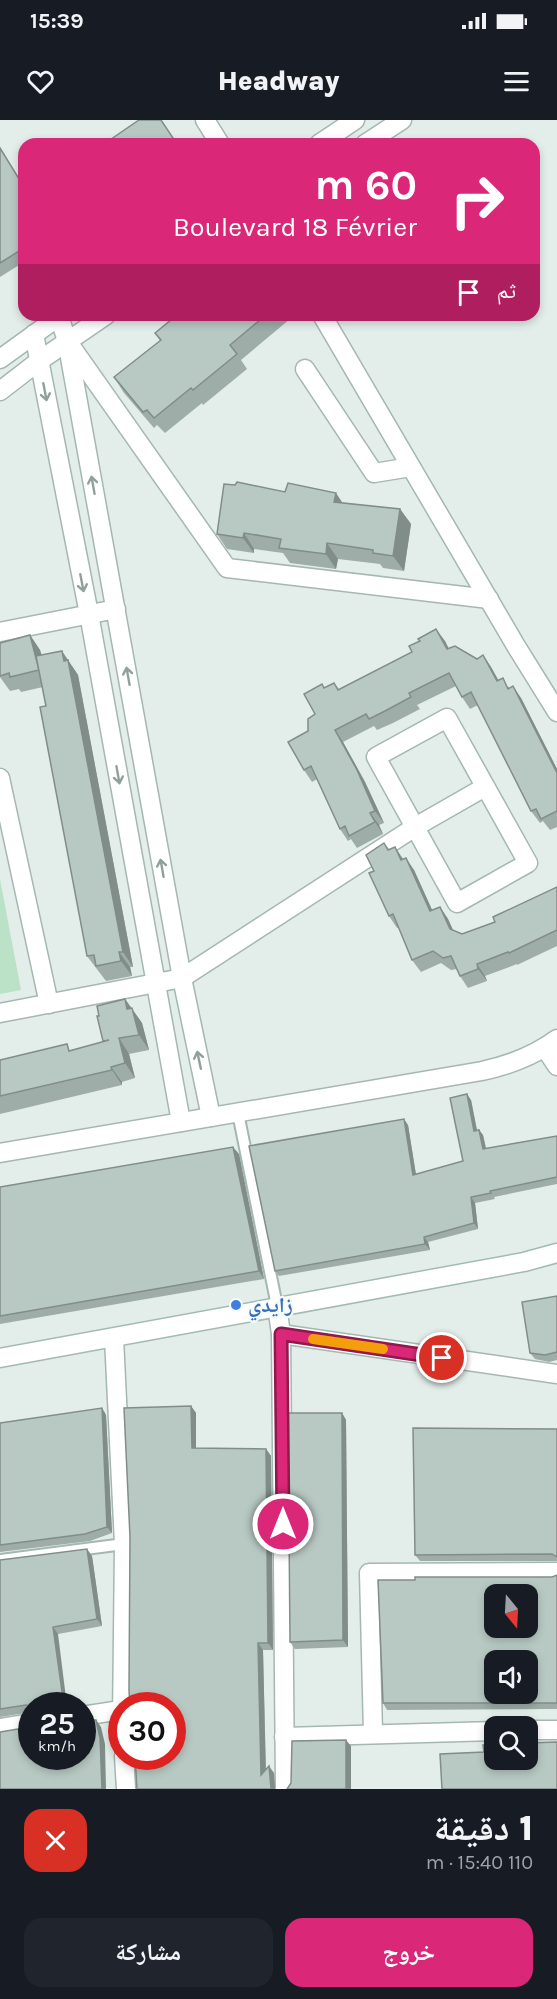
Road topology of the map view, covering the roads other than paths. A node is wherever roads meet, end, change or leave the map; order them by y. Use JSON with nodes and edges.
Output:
{"nodes":[{"id":1,"x":206,"y":120,"type":"edge"},
{"id":2,"x":356,"y":120,"type":"edge"},
{"id":3,"x":402,"y":120,"type":"edge"},
{"id":4,"x":216,"y":138,"type":"edge"},
{"id":5,"x":328,"y":138,"type":"edge"},
{"id":6,"x":374,"y":138,"type":"edge"},
{"id":7,"x":53,"y":321,"type":"edge"},
{"id":8,"x":61,"y":321,"type":"edge"},
{"id":9,"x":97,"y":321,"type":"edge"},
{"id":10,"x":326,"y":321,"type":"edge"},
{"id":11,"x":34,"y":334,"type":"junction"},
{"id":12,"x":67,"y":341,"type":"junction"},
{"id":13,"x":0,"y":360,"type":"edge"},
{"id":14,"x":39,"y":361,"type":"junction"},
{"id":15,"x":305,"y":369,"type":"dead end"},
{"id":16,"x":0,"y":392,"type":"edge"},
{"id":17,"x":411,"y":467,"type":"junction"},
{"id":18,"x":489,"y":599,"type":"junction"},
{"id":19,"x":116,"y":609,"type":"junction"},
{"id":20,"x":88,"y":614,"type":"junction"},
{"id":21,"x":0,"y":632,"type":"edge"},
{"id":22,"x":557,"y":712,"type":"edge"},
{"id":23,"x":0,"y":778,"type":"edge"},
{"id":24,"x":486,"y":787,"type":"junction"},
{"id":25,"x":415,"y":827,"type":"junction"},
{"id":26,"x":182,"y":978,"type":"junction"},
{"id":27,"x":156,"y":984,"type":"junction"},
{"id":28,"x":49,"y":1004,"type":"junction"},
{"id":29,"x":0,"y":1013,"type":"edge"},
{"id":30,"x":551,"y":1044,"type":"edge"},
{"id":31,"x":557,"y":1066,"type":"edge"},
{"id":32,"x":238,"y":1113,"type":"junction"},
{"id":33,"x":211,"y":1117,"type":"junction"},
{"id":34,"x":181,"y":1122,"type":"junction"},
{"id":35,"x":0,"y":1154,"type":"edge"},
{"id":36,"x":557,"y":1252,"type":"edge"},
{"id":37,"x":277,"y":1306,"type":"junction"},
{"id":38,"x":281,"y":1334,"type":"junction"},
{"id":39,"x":114,"y":1338,"type":"junction"},
{"id":40,"x":0,"y":1358,"type":"edge"},
{"id":41,"x":557,"y":1374,"type":"edge"},
{"id":42,"x":124,"y":1544,"type":"junction"},
{"id":43,"x":0,"y":1560,"type":"edge"},
{"id":44,"x":557,"y":1572,"type":"edge"},
{"id":45,"x":121,"y":1692,"type":"edge"},
{"id":46,"x":18,"y":1725,"type":"edge"},
{"id":47,"x":0,"y":1728,"type":"edge"},
{"id":48,"x":538,"y":1730,"type":"edge"},
{"id":49,"x":557,"y":1730,"type":"edge"},
{"id":50,"x":484,"y":1731,"type":"edge"},
{"id":51,"x":373,"y":1733,"type":"junction"},
{"id":52,"x":284,"y":1737,"type":"junction"},
{"id":53,"x":125,"y":1770,"type":"edge"},
{"id":54,"x":126,"y":1789,"type":"edge"},
{"id":55,"x":285,"y":1789,"type":"edge"}],
"edges":[{"from":1,"to":4,"type":"street"},
{"from":2,"to":5,"type":"street"},
{"from":3,"to":6,"type":"street"},
{"from":7,"to":11,"type":"street"},
{"from":8,"to":12,"type":"street"},
{"from":9,"to":12,"type":"street"},
{"from":10,"to":17,"type":"street"},
{"from":11,"to":13,"type":"street"},
{"from":11,"to":14,"type":"street"},
{"from":12,"to":14,"type":"street"},
{"from":12,"to":18,"type":"street"},
{"from":19,"to":12,"type":"street","one_way":true},
{"from":14,"to":16,"type":"street"},
{"from":14,"to":20,"type":"street","one_way":true},
{"from":15,"to":17,"type":"street"},
{"from":17,"to":18,"type":"street"},
{"from":18,"to":22,"type":"street"},
{"from":19,"to":20,"type":"street"},
{"from":26,"to":19,"type":"street","one_way":true},
{"from":20,"to":21,"type":"street"},
{"from":20,"to":27,"type":"street","one_way":true},
{"from":23,"to":28,"type":"street"},
{"from":24,"to":25,"type":"street"},
{"from":24,"to":25,"type":"street"},
{"from":24,"to":25,"type":"street"},
{"from":25,"to":26,"type":"street"},
{"from":26,"to":27,"type":"street"},
{"from":33,"to":26,"type":"street","one_way":true},
{"from":27,"to":28,"type":"street"},
{"from":27,"to":34,"type":"street"},
{"from":28,"to":29,"type":"street"},
{"from":30,"to":31,"type":"street"},
{"from":30,"to":32,"type":"street"},
{"from":32,"to":33,"type":"street"},
{"from":32,"to":37,"type":"lane"},
{"from":33,"to":34,"type":"street"},
{"from":34,"to":35,"type":"street"},
{"from":36,"to":37,"type":"street"},
{"from":37,"to":38,"type":"street"},
{"from":37,"to":39,"type":"street"},
{"from":38,"to":41,"type":"street"},
{"from":38,"to":52,"type":"street"},
{"from":39,"to":40,"type":"street"},
{"from":39,"to":42,"type":"street"},
{"from":42,"to":43,"type":"lane"},
{"from":42,"to":45,"type":"street"},
{"from":44,"to":51,"type":"street"},
{"from":46,"to":47,"type":"street"},
{"from":48,"to":49,"type":"street"},
{"from":50,"to":51,"type":"street"},
{"from":51,"to":52,"type":"street"},
{"from":52,"to":55,"type":"street"},
{"from":53,"to":54,"type":"street"}]}
